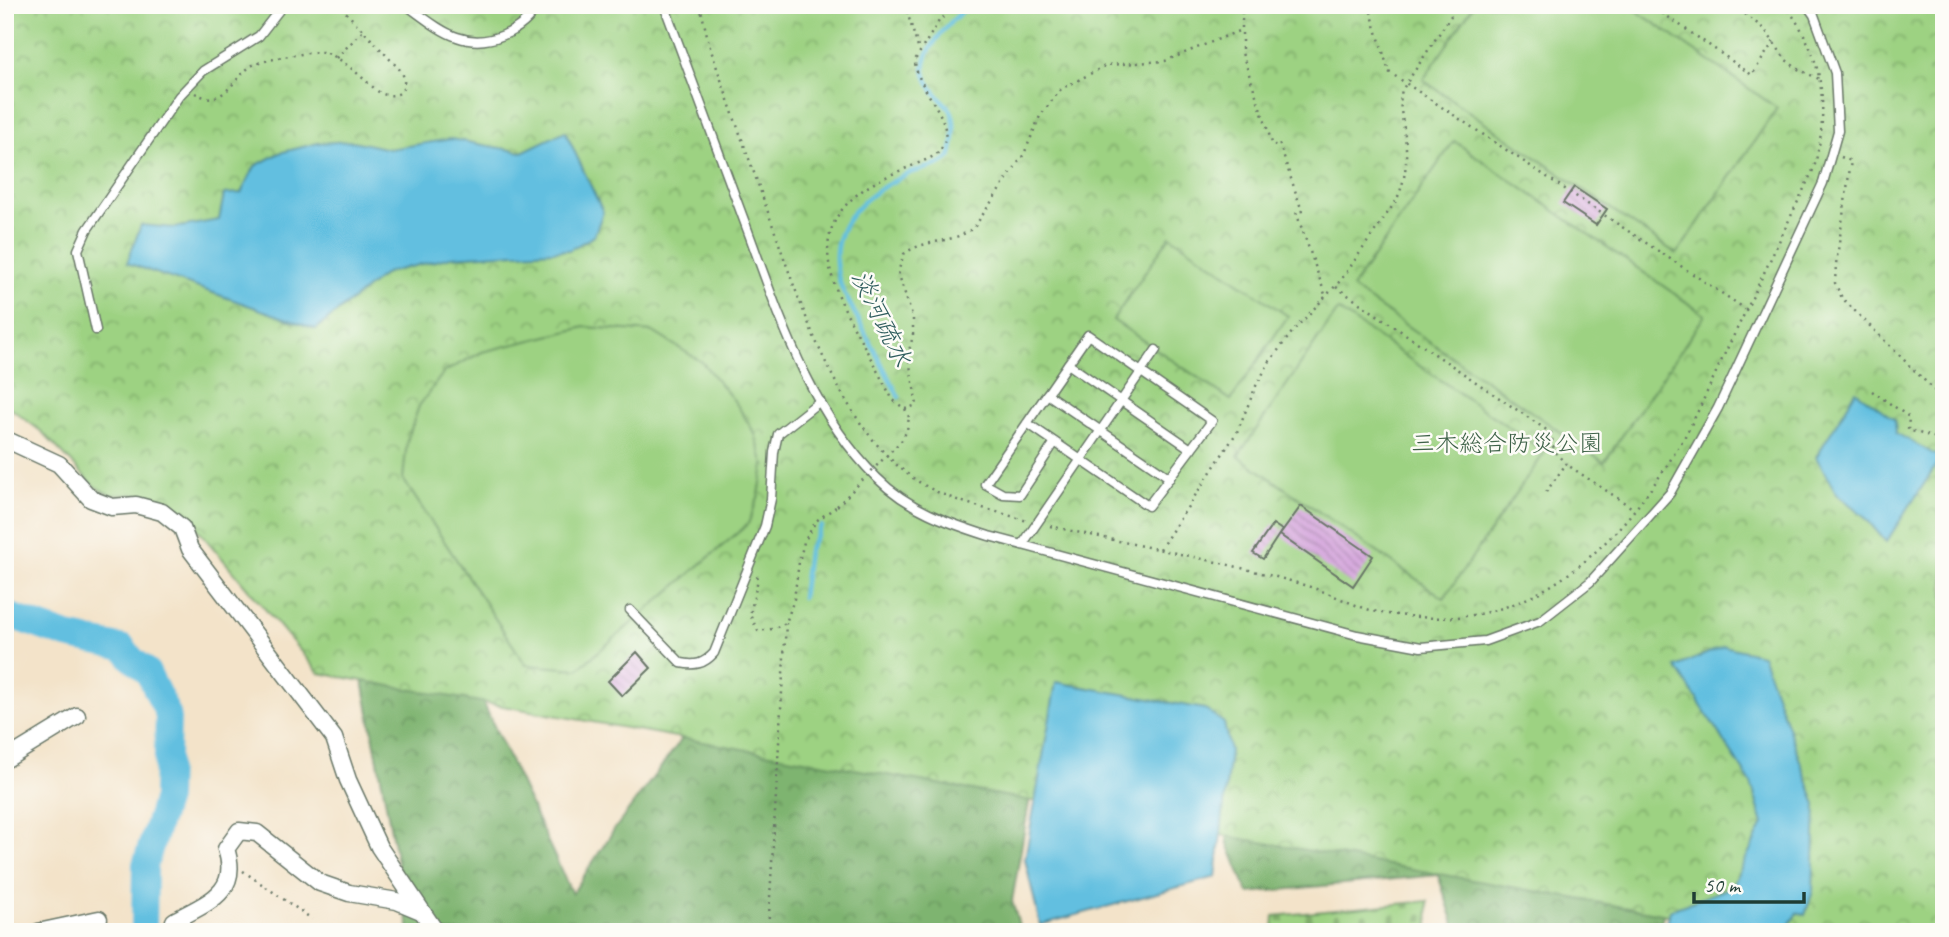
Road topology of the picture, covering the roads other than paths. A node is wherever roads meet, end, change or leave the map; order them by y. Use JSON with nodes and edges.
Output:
{"nodes":[{"id":1,"x":283,"y":5,"type":"edge"},
{"id":2,"x":406,"y":5,"type":"edge"},
{"id":3,"x":538,"y":5,"type":"edge"},
{"id":4,"x":664,"y":5,"type":"edge"},
{"id":5,"x":1807,"y":5,"type":"edge"},
{"id":6,"x":96,"y":330,"type":"dead end"},
{"id":7,"x":1156,"y":349,"type":"dead end"},
{"id":8,"x":1068,"y":365,"type":"junction"},
{"id":9,"x":1140,"y":372,"type":"junction"},
{"id":10,"x":1047,"y":394,"type":"junction"},
{"id":11,"x":820,"y":401,"type":"junction"},
{"id":12,"x":1121,"y":401,"type":"junction"},
{"id":13,"x":1027,"y":423,"type":"junction"},
{"id":14,"x":1100,"y":430,"type":"junction"},
{"id":15,"x":5,"y":439,"type":"edge"},
{"id":16,"x":1055,"y":442,"type":"junction"},
{"id":17,"x":1191,"y":449,"type":"junction"},
{"id":18,"x":1081,"y":459,"type":"junction"},
{"id":19,"x":1170,"y":478,"type":"junction"},
{"id":20,"x":1022,"y":545,"type":"junction"},
{"id":21,"x":630,"y":610,"type":"dead end"},
{"id":22,"x":77,"y":716,"type":"dead end"},
{"id":23,"x":5,"y":760,"type":"edge"},
{"id":24,"x":421,"y":911,"type":"junction"},
{"id":25,"x":99,"y":919,"type":"dead end"},
{"id":26,"x":174,"y":921,"type":"dead end"},
{"id":27,"x":37,"y":932,"type":"edge"},
{"id":28,"x":436,"y":932,"type":"edge"}],
"edges":[{"from":1,"to":6,"type":"lane"},
{"from":2,"to":3,"type":"lane"},
{"from":4,"to":11,"type":"lane"},
{"from":5,"to":20,"type":"lane"},
{"from":7,"to":9,"type":"lane"},
{"from":8,"to":9,"type":"lane"},
{"from":8,"to":10,"type":"lane"},
{"from":8,"to":12,"type":"lane"},
{"from":9,"to":12,"type":"lane"},
{"from":9,"to":17,"type":"lane"},
{"from":10,"to":13,"type":"lane"},
{"from":10,"to":14,"type":"lane"},
{"from":11,"to":20,"type":"lane"},
{"from":11,"to":21,"type":"lane"},
{"from":12,"to":14,"type":"lane"},
{"from":12,"to":17,"type":"lane"},
{"from":13,"to":16,"type":"lane"},
{"from":13,"to":16,"type":"lane"},
{"from":14,"to":18,"type":"lane"},
{"from":14,"to":19,"type":"lane"},
{"from":15,"to":24,"type":"street"},
{"from":16,"to":18,"type":"lane"},
{"from":17,"to":19,"type":"lane"},
{"from":18,"to":19,"type":"lane"},
{"from":18,"to":20,"type":"lane"},
{"from":22,"to":23,"type":"street"},
{"from":24,"to":26,"type":"street"},
{"from":24,"to":28,"type":"street"},
{"from":25,"to":27,"type":"street"}]}
